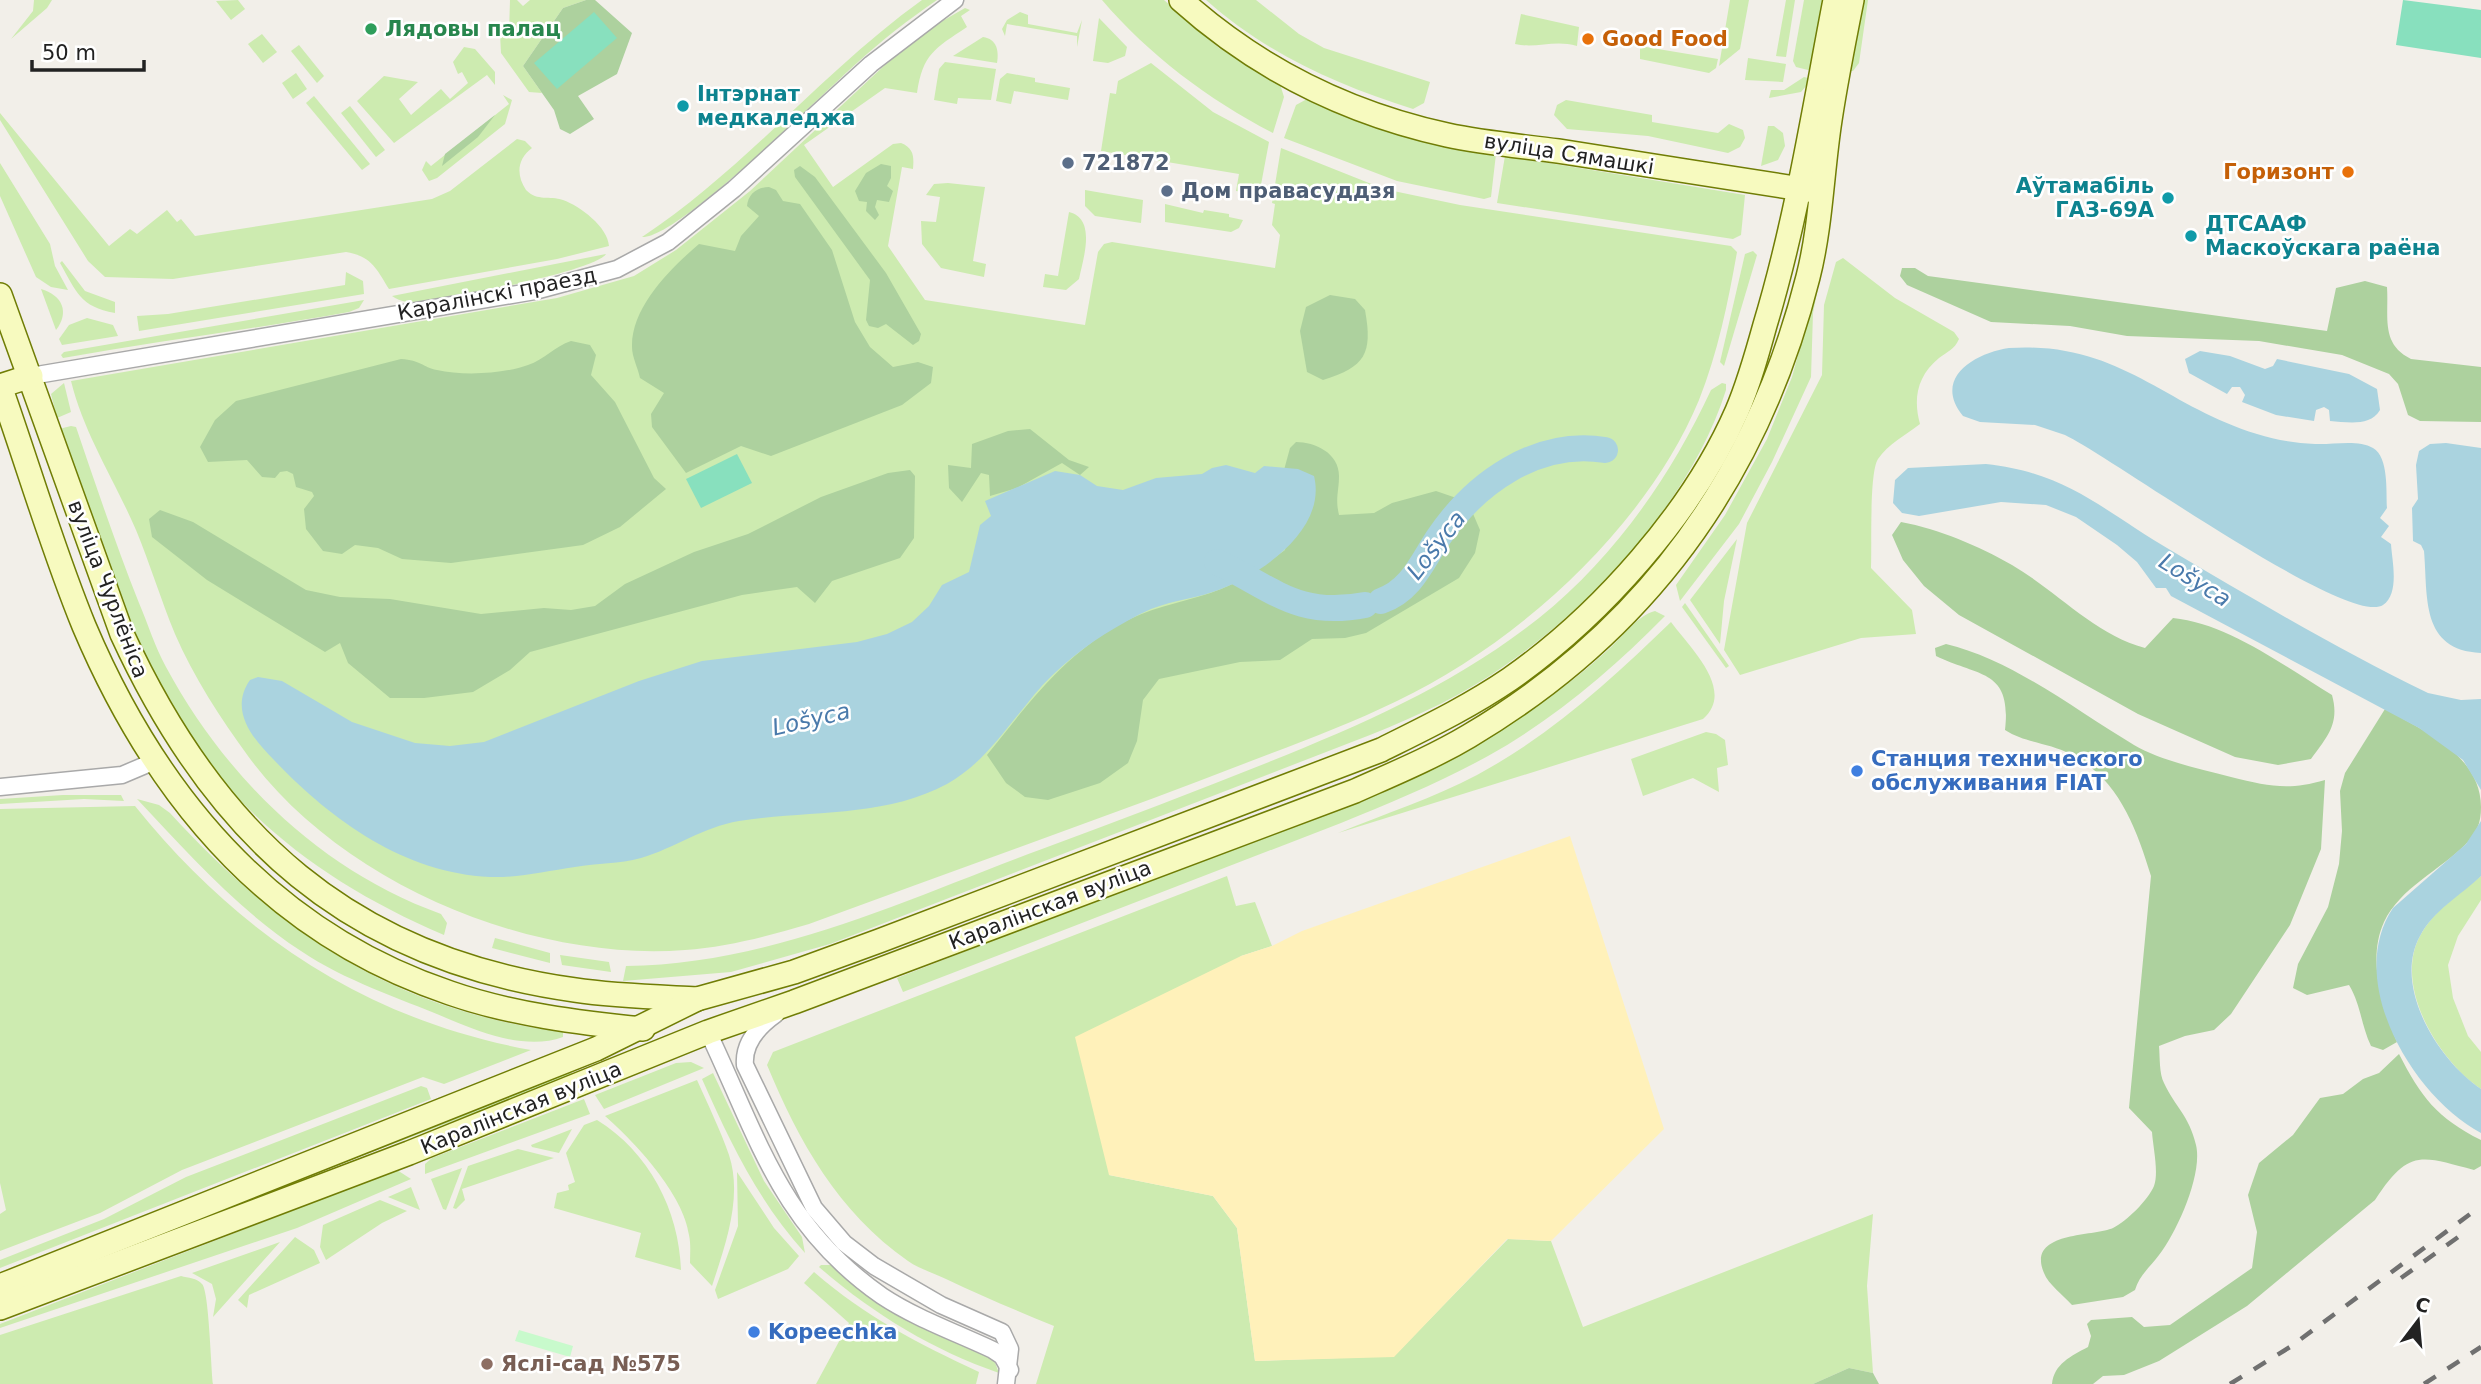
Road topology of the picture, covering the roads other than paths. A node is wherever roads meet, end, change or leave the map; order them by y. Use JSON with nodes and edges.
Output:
{"nodes":[{"id":1,"x":955,"y":0,"type":"edge"},
{"id":2,"x":1181,"y":0,"type":"edge"},
{"id":3,"x":1835,"y":0,"type":"edge"},
{"id":4,"x":1852,"y":0,"type":"edge"},
{"id":5,"x":1810,"y":190,"type":"junction"},
{"id":6,"x":0,"y":295,"type":"edge"},
{"id":7,"x":31,"y":376,"type":"junction"},
{"id":8,"x":0,"y":386,"type":"edge"},
{"id":9,"x":180,"y":744,"type":"junction"},
{"id":10,"x":155,"y":761,"type":"junction"},
{"id":11,"x":0,"y":787,"type":"edge"},
{"id":12,"x":1178,"y":827,"type":"junction"},
{"id":13,"x":1187,"y":853,"type":"junction"},
{"id":14,"x":697,"y":999,"type":"junction"},
{"id":15,"x":794,"y":1002,"type":"junction"},
{"id":16,"x":592,"y":1021,"type":"junction"},
{"id":17,"x":640,"y":1029,"type":"junction"},
{"id":18,"x":708,"y":1032,"type":"junction"},
{"id":19,"x":596,"y":1049,"type":"junction"},
{"id":20,"x":116,"y":1240,"type":"junction"},
{"id":21,"x":126,"y":1262,"type":"junction"},
{"id":22,"x":0,"y":1286,"type":"edge"},
{"id":23,"x":0,"y":1308,"type":"edge"},
{"id":24,"x":1008,"y":1377,"type":"edge"}],
"edges":[{"from":1,"to":7,"type":"street","name":"Каралінскі праезд"},
{"from":2,"to":5,"type":"main road","name":"вуліца Сямашкі"},
{"from":3,"to":5,"type":"main road"},
{"from":4,"to":5,"type":"main road"},
{"from":5,"to":12,"type":"main road","name":"Каралінская вуліца"},
{"from":5,"to":13,"type":"main road","name":"Каралінская вуліца"},
{"from":6,"to":7,"type":"main road","name":"вуліца Чурлёніса"},
{"from":7,"to":8,"type":"main road"},
{"from":7,"to":9,"type":"main road","name":"вуліца Чурлёніса"},
{"from":8,"to":10,"type":"main road","name":"вуліца Чурлёніса"},
{"from":9,"to":10,"type":"main road"},
{"from":9,"to":14,"type":"main road","name":"вуліца Чурлёніса"},
{"from":10,"to":11,"type":"street"},
{"from":10,"to":16,"type":"main road","name":"вуліца Чурлёніса"},
{"from":12,"to":13,"type":"main road"},
{"from":12,"to":14,"type":"main road","name":"Каралінская вуліца"},
{"from":13,"to":15,"type":"main road","name":"Каралінская вуліца"},
{"from":14,"to":17,"type":"main road","name":"Каралінская вуліца"},
{"from":14,"to":18,"type":"main road"},
{"from":15,"to":18,"type":"main road","name":"Каралінская вуліца"},
{"from":15,"to":24,"type":"street"},
{"from":16,"to":17,"type":"main road","name":"вуліца Чурлёніса"},
{"from":16,"to":19,"type":"main road"},
{"from":17,"to":18,"type":"main road","name":"вуліца Чурлёніса"},
{"from":17,"to":19,"type":"main road","name":"Каралінская вуліца"},
{"from":18,"to":21,"type":"main road","name":"Каралінская вуліца"},
{"from":18,"to":24,"type":"street"},
{"from":19,"to":20,"type":"main road","name":"Каралінская вуліца"},
{"from":20,"to":21,"type":"main road"},
{"from":20,"to":22,"type":"main road","name":"Каралінская вуліца"},
{"from":21,"to":23,"type":"main road","name":"Каралінская вуліца"}]}
